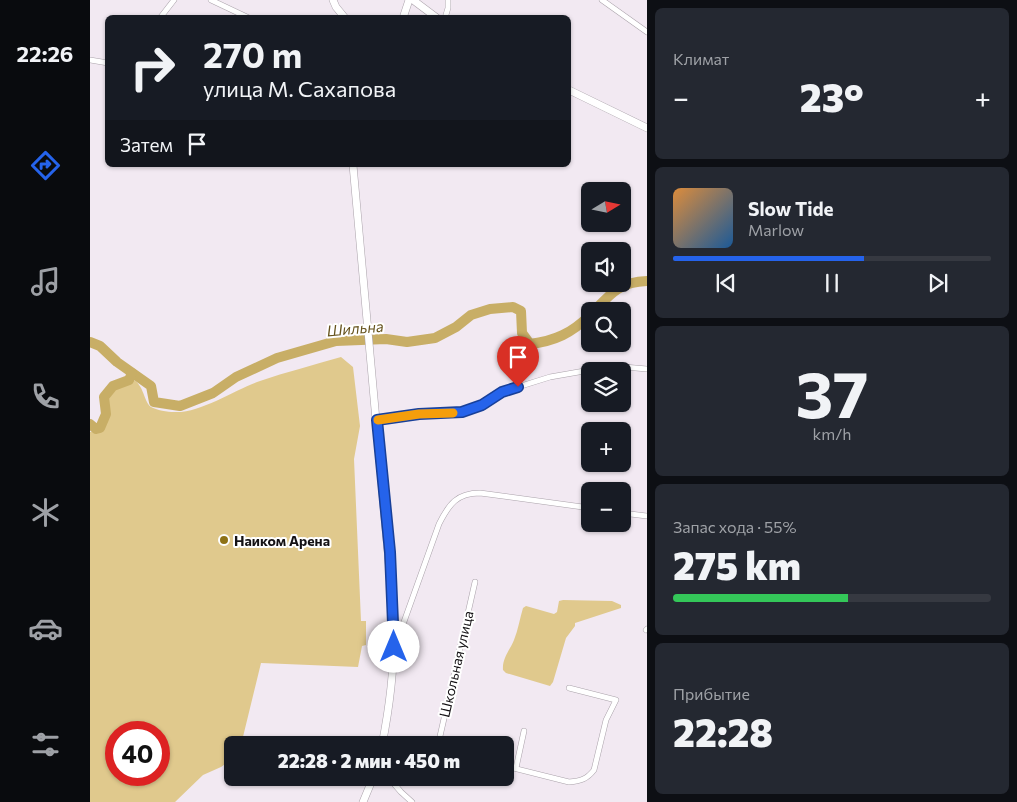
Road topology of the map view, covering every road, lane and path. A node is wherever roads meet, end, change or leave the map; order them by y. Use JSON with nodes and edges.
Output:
{"nodes":[{"id":1,"x":174,"y":0,"type":"edge"},
{"id":2,"x":211,"y":0,"type":"edge"},
{"id":3,"x":333,"y":0,"type":"edge"},
{"id":4,"x":409,"y":0,"type":"edge"},
{"id":5,"x":414,"y":0,"type":"edge"},
{"id":6,"x":448,"y":0,"type":"edge"},
{"id":7,"x":602,"y":0,"type":"edge"},
{"id":8,"x":336,"y":8,"type":"junction"},
{"id":9,"x":162,"y":15,"type":"edge"},
{"id":10,"x":243,"y":15,"type":"edge"},
{"id":11,"x":337,"y":15,"type":"edge"},
{"id":12,"x":342,"y":15,"type":"edge"},
{"id":13,"x":404,"y":15,"type":"edge"},
{"id":14,"x":433,"y":15,"type":"edge"},
{"id":15,"x":446,"y":15,"type":"edge"},
{"id":16,"x":647,"y":32,"type":"edge"},
{"id":17,"x":90,"y":60,"type":"edge"},
{"id":18,"x":105,"y":62,"type":"edge"},
{"id":19,"x":571,"y":91,"type":"edge"},
{"id":20,"x":647,"y":128,"type":"edge"},
{"id":21,"x":353,"y":167,"type":"edge"},
{"id":22,"x":647,"y":369,"type":"edge"},
{"id":23,"x":377,"y":420,"type":"junction"},
{"id":24,"x":581,"y":507,"type":"edge"},
{"id":25,"x":631,"y":514,"type":"edge"},
{"id":26,"x":647,"y":516,"type":"edge"},
{"id":27,"x":474,"y":582,"type":"dead end"},
{"id":28,"x":394,"y":609,"type":"junction"},
{"id":29,"x":408,"y":611,"type":"junction"},
{"id":30,"x":394,"y":647,"type":"junction"},
{"id":31,"x":569,"y":688,"type":"dead end"},
{"id":32,"x":524,"y":731,"type":"dead end"},
{"id":33,"x":383,"y":736,"type":"edge"},
{"id":34,"x":440,"y":736,"type":"edge"},
{"id":35,"x":516,"y":768,"type":"joint"},
{"id":36,"x":370,"y":786,"type":"edge"},
{"id":37,"x":396,"y":786,"type":"edge"},
{"id":38,"x":363,"y":802,"type":"edge"},
{"id":39,"x":412,"y":802,"type":"edge"}],
"edges":[{"from":1,"to":9,"type":"street"},
{"from":2,"to":10,"type":"street"},
{"from":3,"to":8,"type":"street"},
{"from":4,"to":13,"type":"street"},
{"from":5,"to":14,"type":"street"},
{"from":6,"to":15,"type":"street"},
{"from":7,"to":16,"type":"street"},
{"from":8,"to":11,"type":"street"},
{"from":8,"to":12,"type":"street"},
{"from":17,"to":18,"type":"street"},
{"from":19,"to":20,"type":"street"},
{"from":21,"to":23,"type":"street"},
{"from":22,"to":23,"type":"street"},
{"from":23,"to":28,"type":"street"},
{"from":24,"to":29,"type":"street"},
{"from":25,"to":26,"type":"street"},
{"from":27,"to":34,"type":"street","name":"Школьная улица"},
{"from":28,"to":29,"type":"street"},
{"from":28,"to":30,"type":"street"},
{"from":29,"to":30,"type":"street"},
{"from":30,"to":33,"type":"street"},
{"from":31,"to":35,"type":"street"},
{"from":32,"to":35,"type":"street"},
{"from":36,"to":38,"type":"street"},
{"from":37,"to":39,"type":"street"}]}
